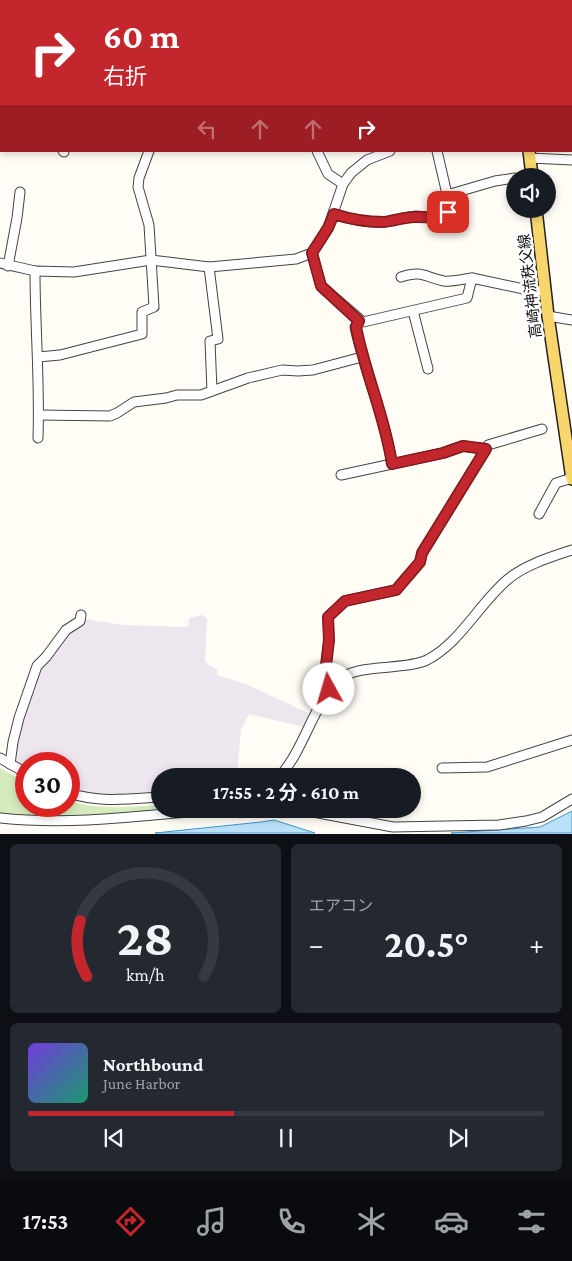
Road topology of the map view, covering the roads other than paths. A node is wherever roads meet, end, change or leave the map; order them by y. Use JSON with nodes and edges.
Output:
{"nodes":[{"id":1,"x":454,"y":0,"type":"edge"},
{"id":2,"x":471,"y":0,"type":"edge"},
{"id":3,"x":149,"y":152,"type":"edge"},
{"id":4,"x":317,"y":152,"type":"edge"},
{"id":5,"x":387,"y":152,"type":"edge"},
{"id":6,"x":436,"y":152,"type":"edge"},
{"id":7,"x":529,"y":155,"type":"edge"},
{"id":8,"x":572,"y":160,"type":"edge"},
{"id":9,"x":530,"y":168,"type":"edge"},
{"id":10,"x":506,"y":179,"type":"edge"},
{"id":11,"x":343,"y":184,"type":"junction"},
{"id":12,"x":20,"y":192,"type":"dead end"},
{"id":13,"x":447,"y":195,"type":"junction"},
{"id":14,"x":334,"y":214,"type":"junction"},
{"id":15,"x":537,"y":218,"type":"edge"},
{"id":16,"x":312,"y":253,"type":"junction"},
{"id":17,"x":152,"y":260,"type":"junction"},
{"id":18,"x":4,"y":264,"type":"edge"},
{"id":19,"x":209,"y":267,"type":"junction"},
{"id":20,"x":35,"y":271,"type":"junction"},
{"id":21,"x":401,"y":277,"type":"dead end"},
{"id":22,"x":472,"y":278,"type":"junction"},
{"id":23,"x":545,"y":290,"type":"junction"},
{"id":24,"x":413,"y":311,"type":"junction"},
{"id":25,"x":548,"y":316,"type":"junction"},
{"id":26,"x":572,"y":320,"type":"edge"},
{"id":27,"x":359,"y":321,"type":"junction"},
{"id":28,"x":38,"y":357,"type":"junction"},
{"id":29,"x":362,"y":357,"type":"junction"},
{"id":30,"x":428,"y":369,"type":"dead end"},
{"id":31,"x":212,"y":392,"type":"junction"},
{"id":32,"x":39,"y":415,"type":"junction"},
{"id":33,"x":542,"y":429,"type":"dead end"},
{"id":34,"x":38,"y":438,"type":"dead end"},
{"id":35,"x":486,"y":449,"type":"junction"},
{"id":36,"x":392,"y":464,"type":"junction"},
{"id":37,"x":341,"y":475,"type":"dead end"},
{"id":38,"x":572,"y":479,"type":"edge"},
{"id":39,"x":538,"y":514,"type":"dead end"},
{"id":40,"x":572,"y":550,"type":"edge"},
{"id":41,"x":81,"y":615,"type":"dead end"},
{"id":42,"x":329,"y":689,"type":"junction"},
{"id":43,"x":572,"y":740,"type":"edge"},
{"id":44,"x":0,"y":758,"type":"edge"},
{"id":45,"x":10,"y":764,"type":"junction"},
{"id":46,"x":15,"y":767,"type":"edge"},
{"id":47,"x":287,"y":768,"type":"edge"},
{"id":48,"x":442,"y":768,"type":"dead end"},
{"id":49,"x":80,"y":795,"type":"edge"},
{"id":50,"x":151,"y":797,"type":"edge"},
{"id":51,"x":572,"y":799,"type":"edge"},
{"id":52,"x":151,"y":814,"type":"edge"},
{"id":53,"x":0,"y":818,"type":"edge"},
{"id":54,"x":345,"y":818,"type":"edge"}],
"edges":[{"from":1,"to":2,"type":"street"},
{"from":3,"to":17,"type":"street"},
{"from":4,"to":11,"type":"street"},
{"from":5,"to":11,"type":"street"},
{"from":6,"to":13,"type":"street"},
{"from":7,"to":8,"type":"street"},
{"from":7,"to":9,"type":"main road"},
{"from":10,"to":13,"type":"street"},
{"from":11,"to":14,"type":"street"},
{"from":12,"to":18,"type":"street"},
{"from":13,"to":14,"type":"street"},
{"from":14,"to":16,"type":"street"},
{"from":15,"to":23,"type":"main road","name":"高崎神流秩父線"},
{"from":16,"to":19,"type":"street"},
{"from":16,"to":27,"type":"street"},
{"from":17,"to":19,"type":"street"},
{"from":17,"to":20,"type":"street"},
{"from":17,"to":28,"type":"street"},
{"from":18,"to":20,"type":"street"},
{"from":19,"to":31,"type":"street"},
{"from":20,"to":28,"type":"street"},
{"from":21,"to":22,"type":"street"},
{"from":22,"to":23,"type":"street"},
{"from":22,"to":24,"type":"street"},
{"from":23,"to":25,"type":"main road","name":"高崎神流秩父線"},
{"from":24,"to":27,"type":"street"},
{"from":24,"to":30,"type":"street"},
{"from":25,"to":26,"type":"street"},
{"from":25,"to":38,"type":"main road","name":"高崎神流秩父線"},
{"from":27,"to":29,"type":"street"},
{"from":28,"to":32,"type":"street"},
{"from":29,"to":31,"type":"street"},
{"from":29,"to":36,"type":"street"},
{"from":31,"to":32,"type":"street"},
{"from":32,"to":34,"type":"street"},
{"from":33,"to":35,"type":"street"},
{"from":35,"to":36,"type":"street"},
{"from":35,"to":42,"type":"street"},
{"from":36,"to":37,"type":"street"},
{"from":38,"to":39,"type":"street"},
{"from":40,"to":42,"type":"street"},
{"from":41,"to":45,"type":"street"},
{"from":42,"to":47,"type":"street"},
{"from":43,"to":48,"type":"street"},
{"from":44,"to":45,"type":"street"},
{"from":45,"to":46,"type":"street"},
{"from":49,"to":50,"type":"street"},
{"from":51,"to":54,"type":"street"},
{"from":52,"to":53,"type":"street"}]}
